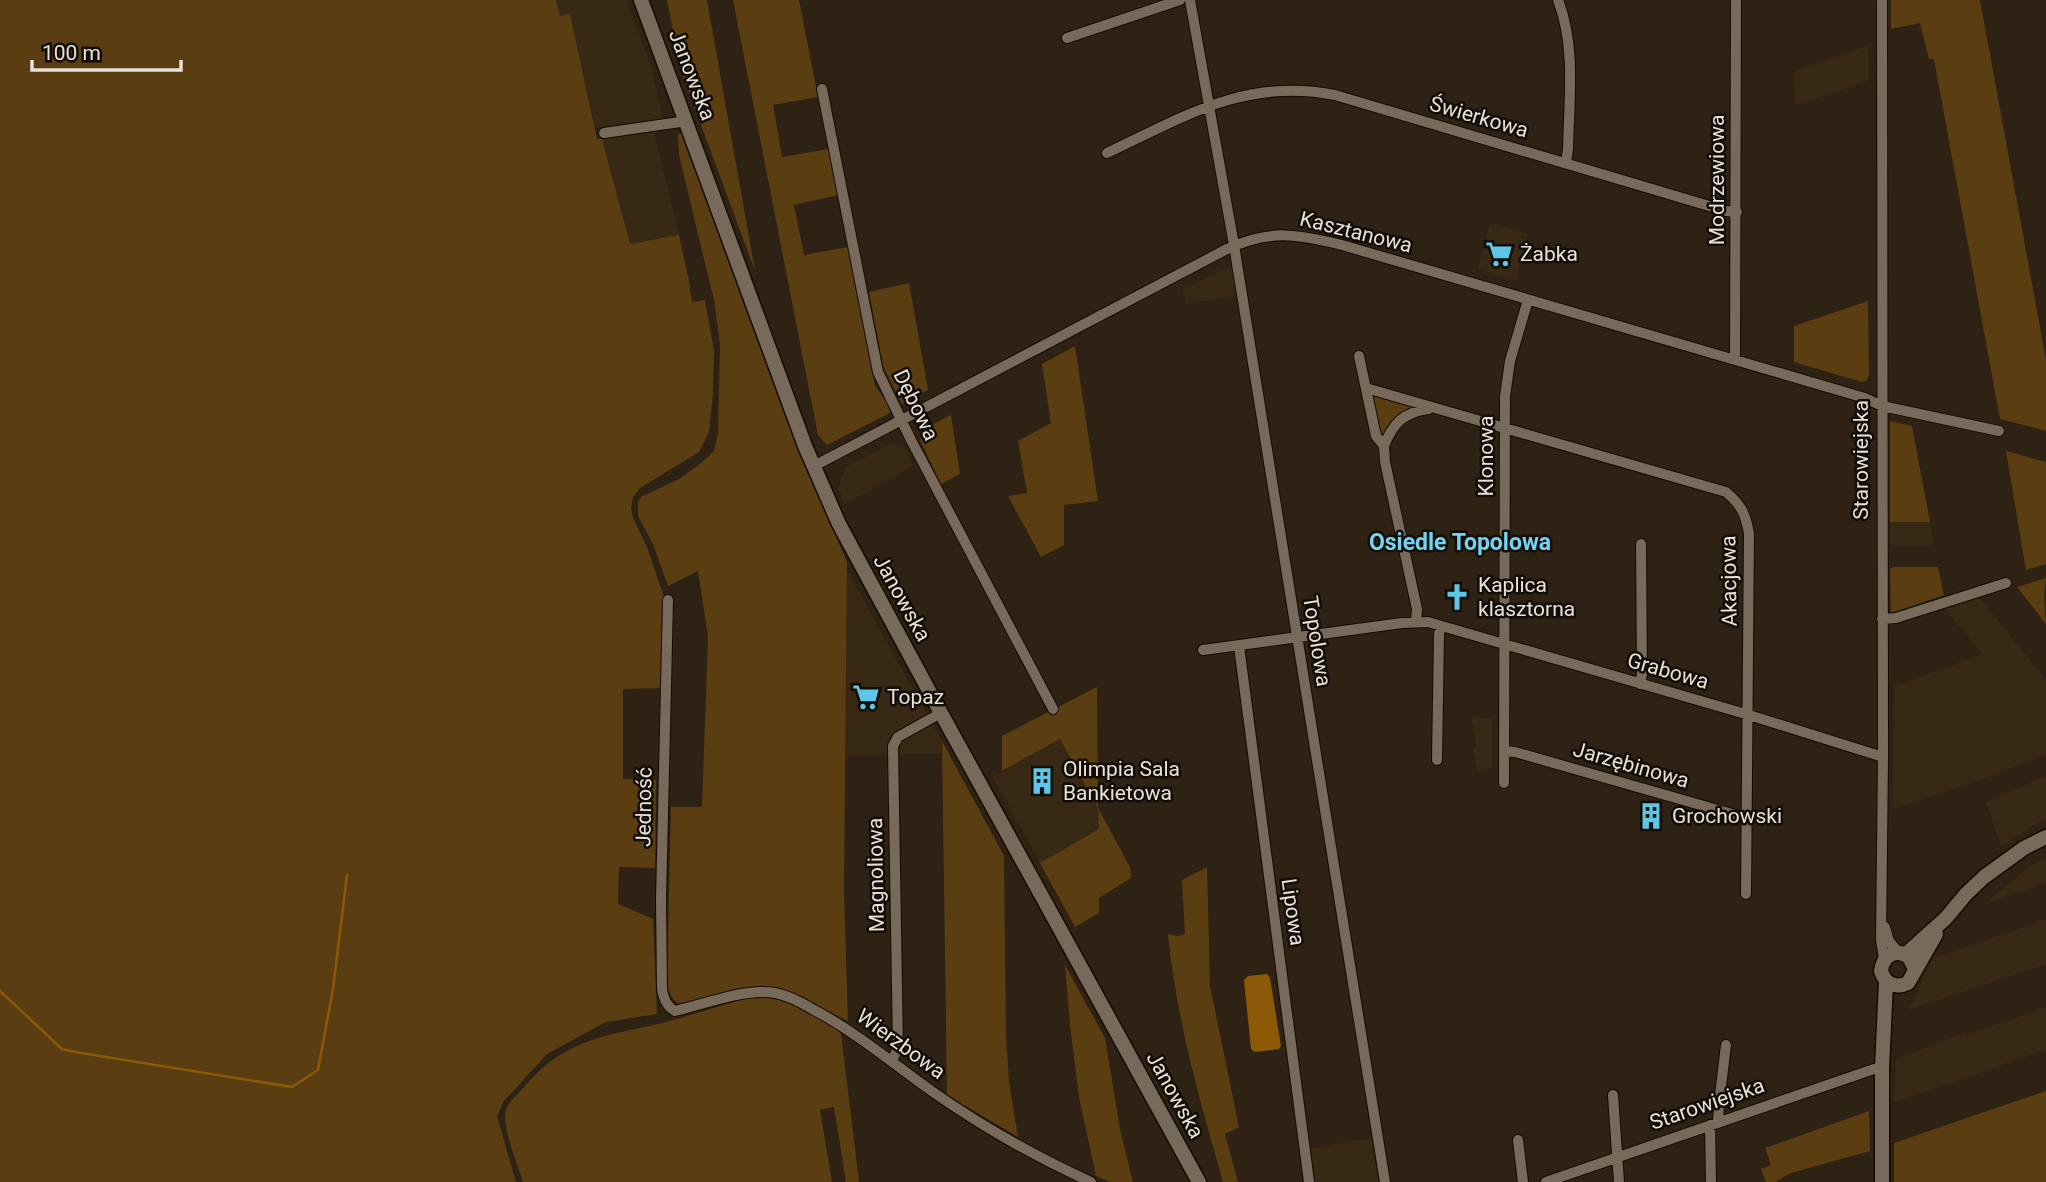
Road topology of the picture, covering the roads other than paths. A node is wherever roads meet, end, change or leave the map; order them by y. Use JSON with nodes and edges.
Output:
{"nodes":[{"id":1,"x":641,"y":0,"type":"edge"},
{"id":2,"x":1180,"y":0,"type":"edge"},
{"id":3,"x":1190,"y":0,"type":"edge"},
{"id":4,"x":1558,"y":0,"type":"edge"},
{"id":5,"x":1736,"y":0,"type":"edge"},
{"id":6,"x":1882,"y":0,"type":"edge"},
{"id":7,"x":1067,"y":38,"type":"dead end"},
{"id":8,"x":822,"y":89,"type":"dead end"},
{"id":9,"x":1208,"y":107,"type":"junction"},
{"id":10,"x":687,"y":121,"type":"junction"},
{"id":11,"x":604,"y":133,"type":"dead end"},
{"id":12,"x":1107,"y":153,"type":"dead end"},
{"id":13,"x":1566,"y":163,"type":"junction"},
{"id":14,"x":1737,"y":212,"type":"junction"},
{"id":15,"x":1234,"y":245,"type":"junction"},
{"id":16,"x":1528,"y":300,"type":"junction"},
{"id":17,"x":1359,"y":356,"type":"dead end"},
{"id":18,"x":1735,"y":360,"type":"junction"},
{"id":19,"x":1366,"y":388,"type":"junction"},
{"id":20,"x":1882,"y":406,"type":"junction"},
{"id":21,"x":1437,"y":409,"type":"junction"},
{"id":22,"x":902,"y":421,"type":"junction"},
{"id":23,"x":1505,"y":429,"type":"junction"},
{"id":24,"x":1999,"y":431,"type":"dead end"},
{"id":25,"x":1384,"y":446,"type":"junction"},
{"id":26,"x":814,"y":466,"type":"junction"},
{"id":27,"x":1641,"y":544,"type":"dead end"},
{"id":28,"x":2006,"y":583,"type":"dead end"},
{"id":29,"x":668,"y":600,"type":"dead end"},
{"id":30,"x":1882,"y":619,"type":"junction"},
{"id":31,"x":1416,"y":622,"type":"junction"},
{"id":32,"x":1441,"y":626,"type":"junction"},
{"id":33,"x":1298,"y":638,"type":"junction"},
{"id":34,"x":1504,"y":644,"type":"junction"},
{"id":35,"x":1238,"y":646,"type":"junction"},
{"id":36,"x":1203,"y":650,"type":"dead end"},
{"id":37,"x":1640,"y":684,"type":"junction"},
{"id":38,"x":1054,"y":709,"type":"dead end"},
{"id":39,"x":941,"y":713,"type":"junction"},
{"id":40,"x":1749,"y":715,"type":"junction"},
{"id":41,"x":1504,"y":751,"type":"junction"},
{"id":42,"x":1882,"y":757,"type":"junction"},
{"id":43,"x":1437,"y":760,"type":"dead end"},
{"id":44,"x":1504,"y":783,"type":"dead end"},
{"id":45,"x":1747,"y":816,"type":"junction"},
{"id":46,"x":2046,"y":837,"type":"edge"},
{"id":47,"x":1746,"y":894,"type":"dead end"},
{"id":48,"x":1946,"y":918,"type":"junction"},
{"id":49,"x":1882,"y":920,"type":"junction"},
{"id":50,"x":1902,"y":953,"type":"junction"},
{"id":51,"x":1884,"y":959,"type":"junction"},
{"id":52,"x":1915,"y":969,"type":"junction"},
{"id":53,"x":1886,"y":981,"type":"junction"},
{"id":54,"x":1903,"y":986,"type":"junction"},
{"id":55,"x":675,"y":1011,"type":"joint"},
{"id":56,"x":1884,"y":1037,"type":"junction"},
{"id":57,"x":1726,"y":1045,"type":"dead end"},
{"id":58,"x":892,"y":1061,"type":"junction"},
{"id":59,"x":1882,"y":1069,"type":"junction"},
{"id":60,"x":1613,"y":1095,"type":"dead end"},
{"id":61,"x":1714,"y":1124,"type":"junction"},
{"id":62,"x":1518,"y":1140,"type":"dead end"},
{"id":63,"x":1617,"y":1157,"type":"junction"},
{"id":64,"x":1091,"y":1182,"type":"edge"},
{"id":65,"x":1199,"y":1182,"type":"edge"},
{"id":66,"x":1309,"y":1182,"type":"edge"},
{"id":67,"x":1385,"y":1182,"type":"edge"},
{"id":68,"x":1523,"y":1182,"type":"edge"},
{"id":69,"x":1546,"y":1182,"type":"edge"},
{"id":70,"x":1619,"y":1182,"type":"edge"},
{"id":71,"x":1711,"y":1182,"type":"edge"},
{"id":72,"x":1882,"y":1182,"type":"edge"}],
"edges":[{"from":1,"to":10,"type":"main road","name":"Janowska"},
{"from":2,"to":7,"type":"street"},
{"from":3,"to":9,"type":"street","name":"Topolowa"},
{"from":4,"to":13,"type":"street"},
{"from":5,"to":14,"type":"street","name":"Modrzewiowa"},
{"from":6,"to":20,"type":"street","name":"Starowiejska"},
{"from":8,"to":22,"type":"street","name":"Dębowa"},
{"from":9,"to":12,"type":"street"},
{"from":9,"to":13,"type":"street","name":"Świerkowa"},
{"from":9,"to":15,"type":"street","name":"Topolowa"},
{"from":10,"to":11,"type":"street"},
{"from":10,"to":26,"type":"main road","name":"Janowska"},
{"from":13,"to":14,"type":"street","name":"Świerkowa"},
{"from":14,"to":18,"type":"street","name":"Modrzewiowa"},
{"from":15,"to":16,"type":"street","name":"Kasztanowa"},
{"from":15,"to":22,"type":"street","name":"Kasztanowa"},
{"from":15,"to":33,"type":"street","name":"Topolowa"},
{"from":16,"to":18,"type":"street","name":"Kasztanowa"},
{"from":16,"to":23,"type":"street","name":"Klonowa"},
{"from":17,"to":19,"type":"street"},
{"from":18,"to":20,"type":"street","name":"Kasztanowa"},
{"from":19,"to":21,"type":"street","name":"Akacjowa"},
{"from":19,"to":25,"type":"street"},
{"from":20,"to":24,"type":"street","name":"Kasztanowa"},
{"from":20,"to":30,"type":"street","name":"Starowiejska"},
{"from":21,"to":23,"type":"street","name":"Akacjowa"},
{"from":21,"to":25,"type":"street"},
{"from":22,"to":26,"type":"street","name":"Kasztanowa"},
{"from":22,"to":38,"type":"street","name":"Dębowa"},
{"from":23,"to":34,"type":"street","name":"Klonowa"},
{"from":23,"to":40,"type":"street","name":"Akacjowa"},
{"from":25,"to":31,"type":"street"},
{"from":26,"to":39,"type":"main road","name":"Janowska"},
{"from":27,"to":37,"type":"street"},
{"from":28,"to":30,"type":"street"},
{"from":29,"to":55,"type":"street","name":"Jedność"},
{"from":30,"to":42,"type":"street","name":"Starowiejska"},
{"from":31,"to":32,"type":"street","name":"Grabowa"},
{"from":31,"to":33,"type":"street","name":"Grabowa"},
{"from":32,"to":34,"type":"street","name":"Grabowa"},
{"from":32,"to":43,"type":"street"},
{"from":33,"to":35,"type":"street","name":"Grabowa"},
{"from":33,"to":67,"type":"street","name":"Topolowa"},
{"from":34,"to":37,"type":"street","name":"Grabowa"},
{"from":34,"to":41,"type":"street","name":"Klonowa"},
{"from":35,"to":36,"type":"street","name":"Grabowa"},
{"from":35,"to":66,"type":"street","name":"Lipowa"},
{"from":37,"to":40,"type":"street","name":"Grabowa"},
{"from":39,"to":58,"type":"street","name":"Magnoliowa"},
{"from":39,"to":65,"type":"main road","name":"Janowska"},
{"from":40,"to":42,"type":"street","name":"Grabowa"},
{"from":40,"to":45,"type":"street","name":"Akacjowa"},
{"from":41,"to":44,"type":"street","name":"Klonowa"},
{"from":41,"to":45,"type":"street","name":"Jarzębinowa"},
{"from":42,"to":49,"type":"street","name":"Starowiejska"},
{"from":45,"to":47,"type":"street","name":"Akacjowa"},
{"from":46,"to":48,"type":"main road"},
{"from":48,"to":50,"type":"main road"},
{"from":48,"to":52,"type":"main road"},
{"from":49,"to":50,"type":"street","name":"Starowiejska"},
{"from":49,"to":51,"type":"street","name":"Starowiejska"},
{"from":50,"to":51,"type":"main road"},
{"from":50,"to":52,"type":"main road"},
{"from":51,"to":53,"type":"main road"},
{"from":52,"to":54,"type":"main road"},
{"from":53,"to":54,"type":"main road"},
{"from":53,"to":56,"type":"main road"},
{"from":54,"to":56,"type":"main road"},
{"from":55,"to":58,"type":"street","name":"Wierzbowa"},
{"from":56,"to":59,"type":"main road"},
{"from":57,"to":61,"type":"street"},
{"from":58,"to":64,"type":"street","name":"Wierzbowa"},
{"from":59,"to":61,"type":"street","name":"Starowiejska"},
{"from":59,"to":72,"type":"main road"},
{"from":60,"to":63,"type":"street"},
{"from":61,"to":63,"type":"street","name":"Starowiejska"},
{"from":61,"to":71,"type":"street"},
{"from":62,"to":68,"type":"street"},
{"from":63,"to":69,"type":"street","name":"Starowiejska"},
{"from":63,"to":70,"type":"street"}]}
